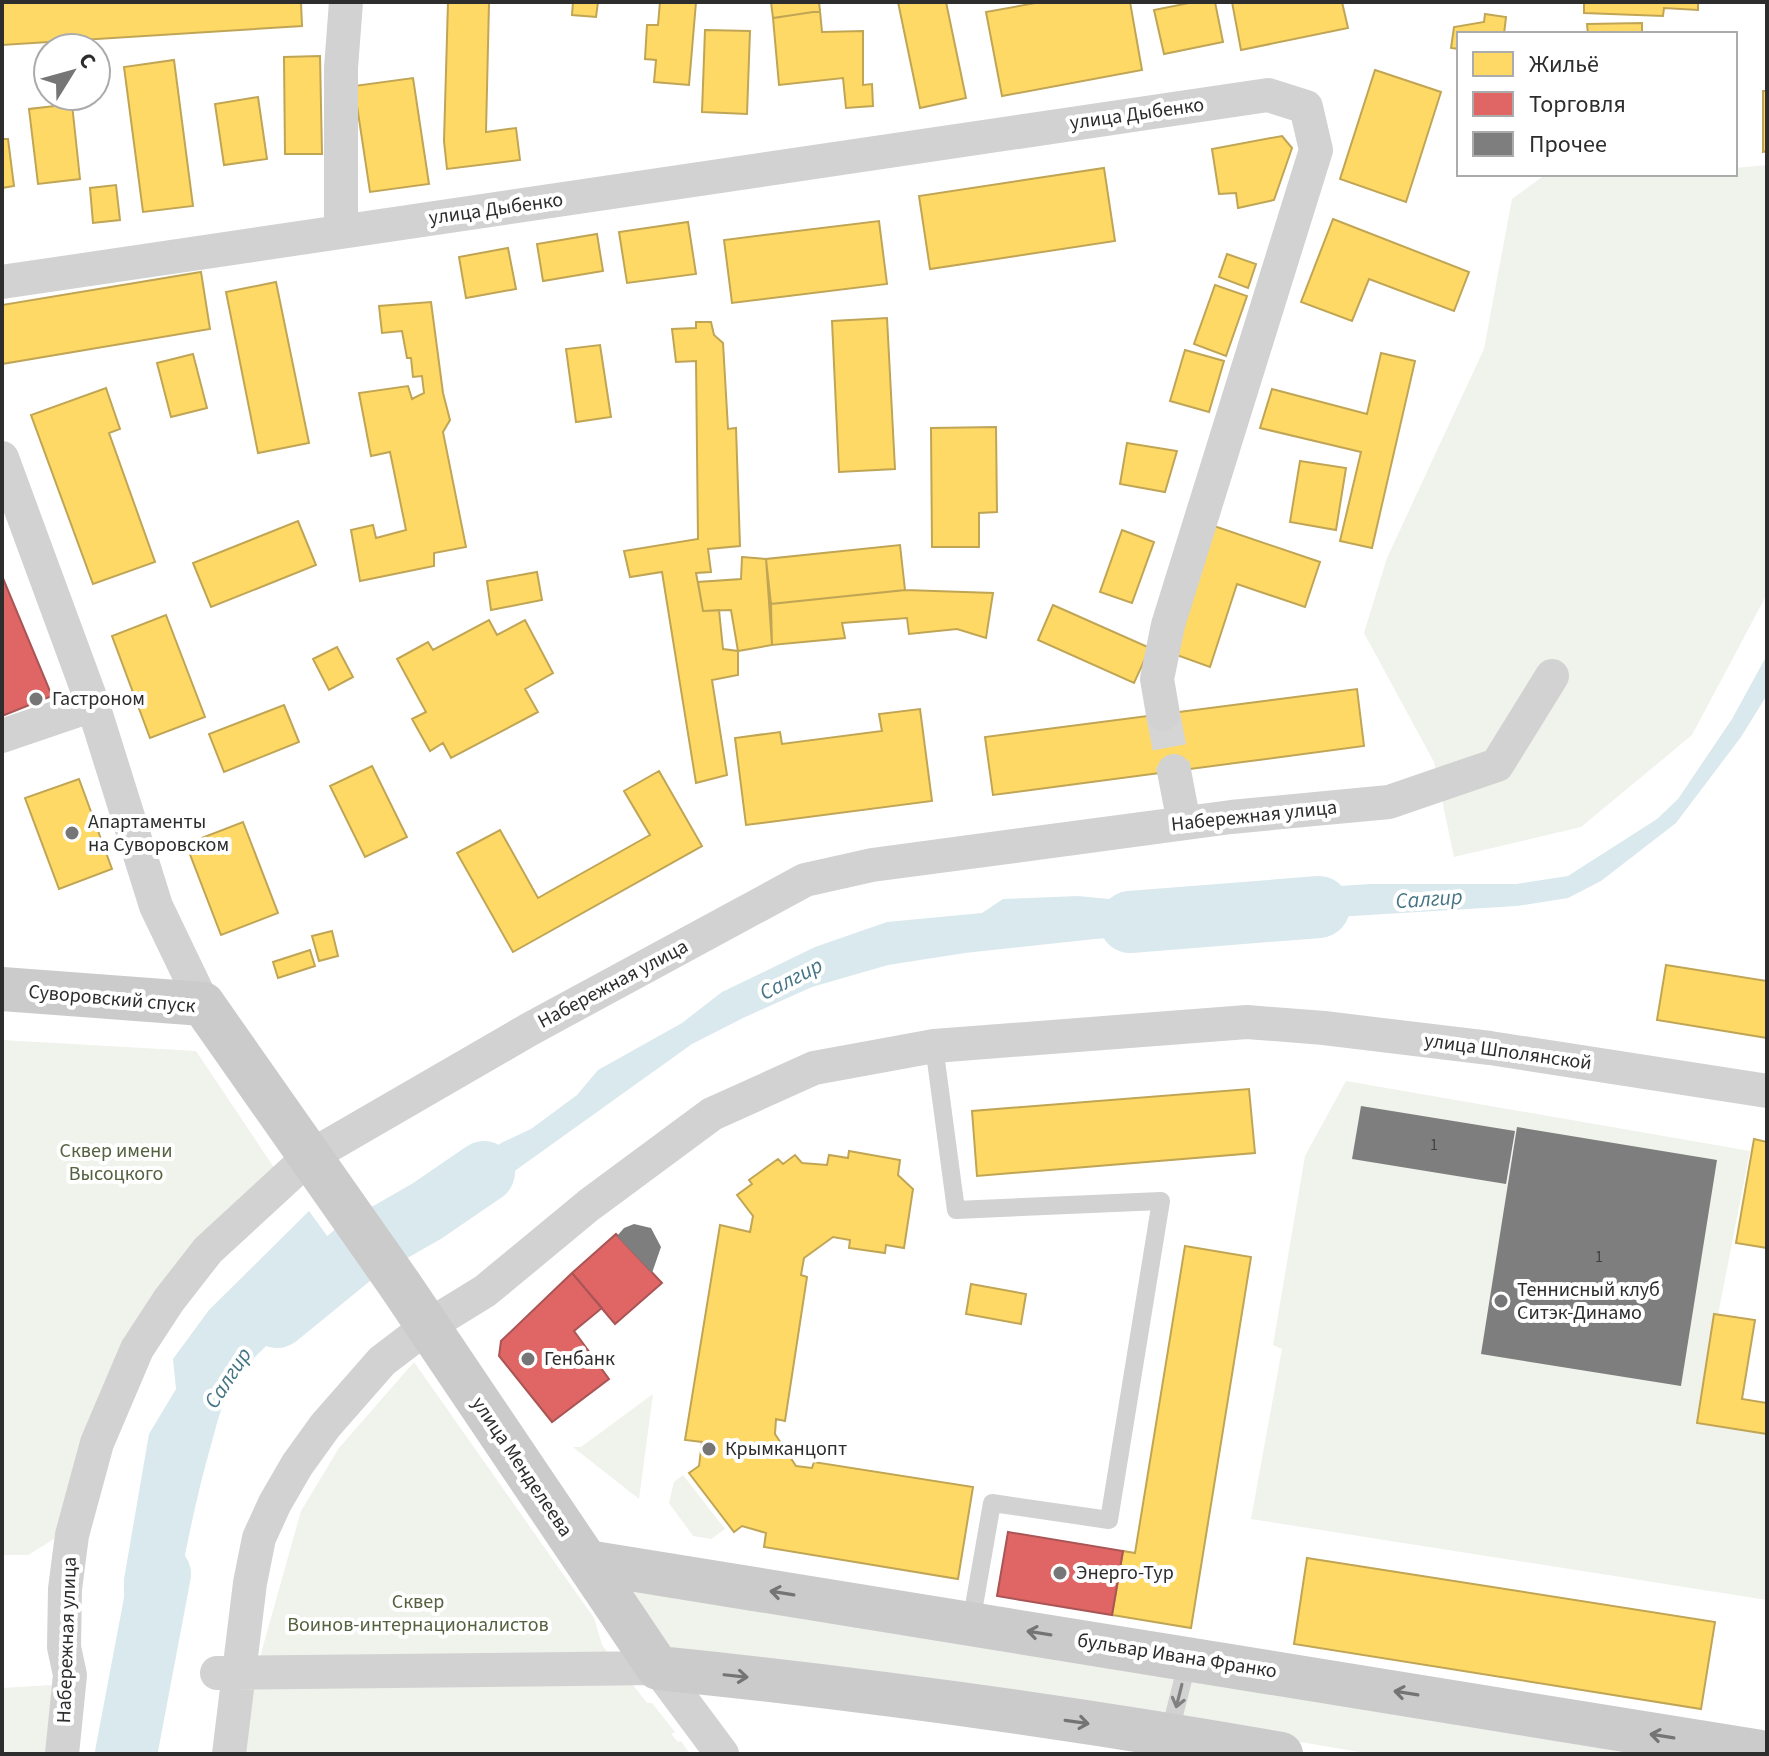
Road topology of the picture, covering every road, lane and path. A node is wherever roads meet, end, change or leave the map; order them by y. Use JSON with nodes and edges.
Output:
{"nodes":[{"id":1,"x":346,"y":2,"type":"edge"},
{"id":2,"x":341,"y":232,"type":"junction"},
{"id":3,"x":2,"y":282,"type":"edge"},
{"id":4,"x":2,"y":458,"type":"edge"},
{"id":5,"x":1552,"y":676,"type":"dead end"},
{"id":6,"x":93,"y":705,"type":"junction"},
{"id":7,"x":1163,"y":714,"type":"tunnel mouth"},
{"id":8,"x":2,"y":736,"type":"edge"},
{"id":9,"x":1174,"y":771,"type":"tunnel mouth"},
{"id":10,"x":1184,"y":823,"type":"junction"},
{"id":11,"x":2,"y":989,"type":"edge"},
{"id":12,"x":203,"y":1004,"type":"junction"},
{"id":13,"x":934,"y":1046,"type":"junction"},
{"id":14,"x":1767,"y":1091,"type":"edge"},
{"id":15,"x":317,"y":1168,"type":"junction"},
{"id":16,"x":428,"y":1326,"type":"junction"},
{"id":17,"x":587,"y":1562,"type":"junction"},
{"id":18,"x":971,"y":1623,"type":"junction"},
{"id":19,"x":1188,"y":1657,"type":"junction"},
{"id":20,"x":658,"y":1668,"type":"junction"},
{"id":21,"x":226,"y":1673,"type":"junction"},
{"id":22,"x":1169,"y":1735,"type":"junction"},
{"id":23,"x":1767,"y":1753,"type":"edge"},
{"id":24,"x":62,"y":1754,"type":"edge"},
{"id":25,"x":229,"y":1754,"type":"edge"},
{"id":26,"x":722,"y":1754,"type":"edge"},
{"id":27,"x":1281,"y":1754,"type":"edge"}],
"edges":[{"from":1,"to":2,"type":"street"},
{"from":2,"to":3,"type":"street","name":"улица Дыбенко"},
{"from":2,"to":7,"type":"street","name":"улица Дыбенко"},
{"from":4,"to":6,"type":"street"},
{"from":5,"to":10,"type":"street","name":"Набережная улица"},
{"from":6,"to":8,"type":"street"},
{"from":6,"to":12,"type":"street"},
{"from":9,"to":10,"type":"street"},
{"from":10,"to":15,"type":"street","name":"Набережная улица"},
{"from":11,"to":12,"type":"street","name":"Суворовский спуск"},
{"from":12,"to":15,"type":"street","name":"Суворовский спуск"},
{"from":13,"to":14,"type":"street","name":"улица Шполянской"},
{"from":13,"to":16,"type":"street"},
{"from":13,"to":18,"type":"lane"},
{"from":15,"to":16,"type":"street","name":"улица Менделеева"},
{"from":15,"to":24,"type":"street","name":"Набережная улица"},
{"from":16,"to":17,"type":"street","name":"улица Менделеева"},
{"from":16,"to":21,"type":"street"},
{"from":18,"to":17,"type":"street","name":"бульвар Ивана Франко","one_way":true},
{"from":17,"to":20,"type":"street","name":"улица Менделеева"},
{"from":19,"to":18,"type":"street","name":"бульвар Ивана Франко","one_way":true},
{"from":19,"to":22,"type":"lane","one_way":true},
{"from":23,"to":19,"type":"street","name":"бульвар Ивана Франко","one_way":true},
{"from":20,"to":21,"type":"street"},
{"from":20,"to":22,"type":"street","one_way":true},
{"from":20,"to":26,"type":"street","name":"улица Менделеева"},
{"from":21,"to":25,"type":"street"},
{"from":22,"to":27,"type":"street"}]}
